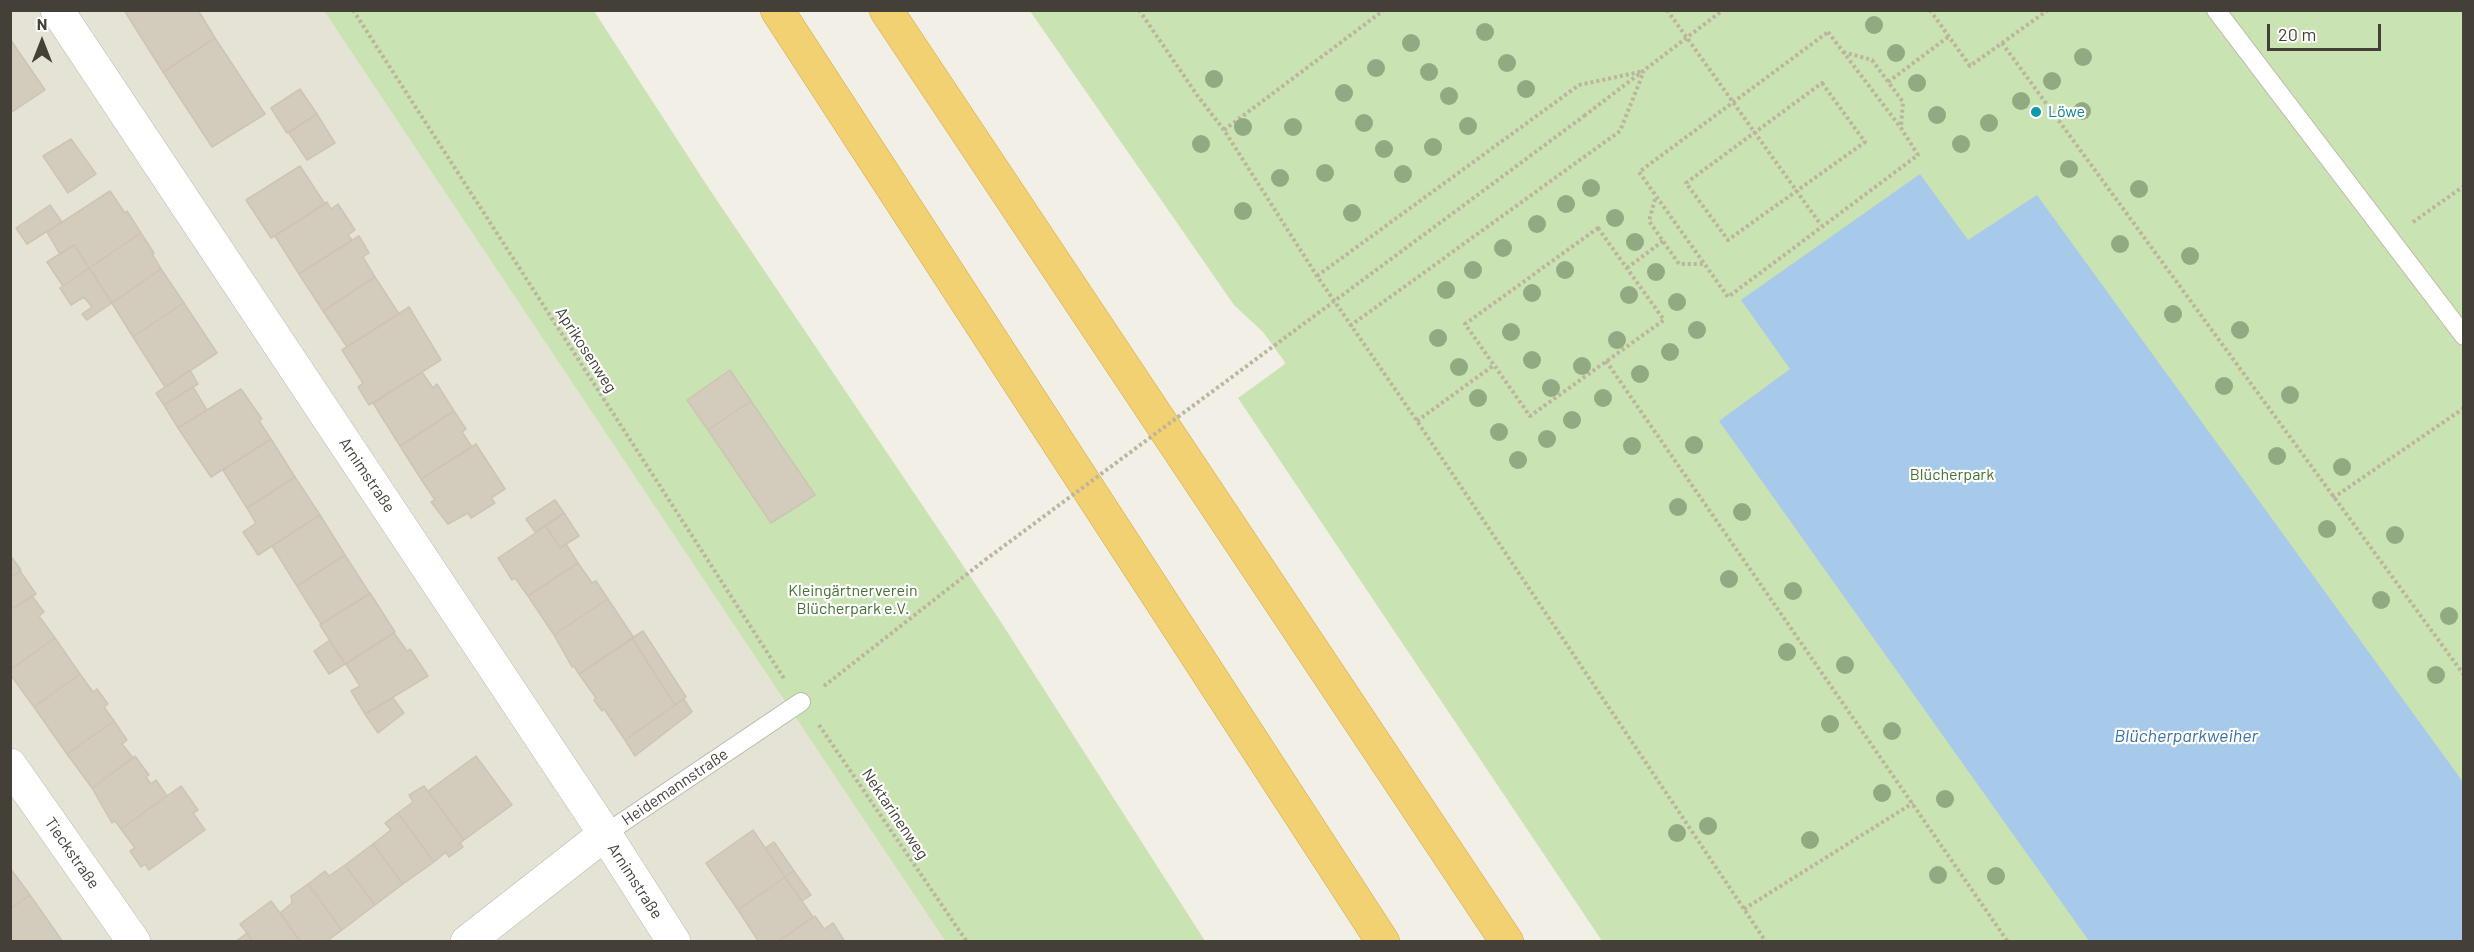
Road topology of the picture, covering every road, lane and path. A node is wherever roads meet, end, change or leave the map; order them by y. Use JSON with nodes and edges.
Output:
{"nodes":[{"id":1,"x":57,"y":10,"type":"edge"},
{"id":2,"x":353,"y":10,"type":"edge"},
{"id":3,"x":777,"y":10,"type":"edge"},
{"id":4,"x":886,"y":10,"type":"edge"},
{"id":5,"x":1139,"y":10,"type":"edge"},
{"id":6,"x":1384,"y":10,"type":"edge"},
{"id":7,"x":1667,"y":10,"type":"edge"},
{"id":8,"x":1723,"y":10,"type":"edge"},
{"id":9,"x":1929,"y":10,"type":"edge"},
{"id":10,"x":2048,"y":10,"type":"edge"},
{"id":11,"x":2216,"y":10,"type":"edge"},
{"id":12,"x":1948,"y":37,"type":"junction"},
{"id":13,"x":1686,"y":38,"type":"junction"},
{"id":14,"x":2002,"y":43,"type":"junction"},
{"id":15,"x":1842,"y":52,"type":"junction"},
{"id":16,"x":1644,"y":71,"type":"junction"},
{"id":17,"x":1888,"y":82,"type":"junction"},
{"id":18,"x":1733,"y":102,"type":"junction"},
{"id":19,"x":1901,"y":128,"type":"junction"},
{"id":20,"x":1224,"y":130,"type":"junction"},
{"id":21,"x":1754,"y":132,"type":"junction"},
{"id":22,"x":2463,"y":186,"type":"edge"},
{"id":23,"x":1797,"y":191,"type":"junction"},
{"id":24,"x":1656,"y":198,"type":"junction"},
{"id":25,"x":1821,"y":225,"type":"junction"},
{"id":26,"x":2390,"y":237,"type":"junction"},
{"id":27,"x":1663,"y":241,"type":"junction"},
{"id":28,"x":1703,"y":264,"type":"junction"},
{"id":29,"x":1627,"y":268,"type":"junction"},
{"id":30,"x":1317,"y":276,"type":"junction"},
{"id":31,"x":1350,"y":326,"type":"junction"},
{"id":32,"x":2463,"y":336,"type":"edge"},
{"id":33,"x":1606,"y":362,"type":"junction"},
{"id":34,"x":1494,"y":365,"type":"junction"},
{"id":35,"x":2463,"y":408,"type":"edge"},
{"id":36,"x":1418,"y":421,"type":"junction"},
{"id":37,"x":2333,"y":498,"type":"junction"},
{"id":38,"x":2463,"y":675,"type":"edge"},
{"id":39,"x":801,"y":702,"type":"junction"},
{"id":40,"x":10,"y":765,"type":"edge"},
{"id":41,"x":1912,"y":803,"type":"junction"},
{"id":42,"x":605,"y":834,"type":"junction"},
{"id":43,"x":1744,"y":909,"type":"junction"},
{"id":44,"x":1506,"y":935,"type":"edge"},
{"id":45,"x":134,"y":942,"type":"edge"},
{"id":46,"x":467,"y":942,"type":"edge"},
{"id":47,"x":674,"y":942,"type":"edge"},
{"id":48,"x":967,"y":942,"type":"edge"},
{"id":49,"x":1383,"y":942,"type":"edge"},
{"id":50,"x":1766,"y":942,"type":"edge"},
{"id":51,"x":2008,"y":942,"type":"edge"}],
"edges":[{"from":1,"to":42,"type":"street","name":"Arnimstraße"},
{"from":2,"to":39,"type":"path","name":"Aprikosenweg"},
{"from":3,"to":49,"type":"highway"},
{"from":4,"to":44,"type":"highway"},
{"from":5,"to":20,"type":"path"},
{"from":6,"to":20,"type":"path"},
{"from":7,"to":13,"type":"path"},
{"from":8,"to":13,"type":"path"},
{"from":9,"to":12,"type":"path"},
{"from":10,"to":14,"type":"path"},
{"from":11,"to":26,"type":"lane"},
{"from":12,"to":14,"type":"path"},
{"from":12,"to":17,"type":"path"},
{"from":13,"to":16,"type":"path"},
{"from":13,"to":18,"type":"path"},
{"from":14,"to":37,"type":"path"},
{"from":15,"to":17,"type":"path"},
{"from":15,"to":18,"type":"path"},
{"from":15,"to":19,"type":"path"},
{"from":16,"to":30,"type":"path"},
{"from":16,"to":31,"type":"path"},
{"from":16,"to":39,"type":"path","bridge":true},
{"from":17,"to":19,"type":"path"},
{"from":18,"to":21,"type":"path"},
{"from":18,"to":24,"type":"path"},
{"from":19,"to":25,"type":"path"},
{"from":20,"to":30,"type":"path"},
{"from":21,"to":23,"type":"path"},
{"from":21,"to":23,"type":"path"},
{"from":21,"to":23,"type":"path"},
{"from":22,"to":26,"type":"path"},
{"from":23,"to":25,"type":"path"},
{"from":24,"to":27,"type":"path"},
{"from":24,"to":28,"type":"path"},
{"from":25,"to":28,"type":"path"},
{"from":26,"to":32,"type":"lane"},
{"from":27,"to":28,"type":"path"},
{"from":27,"to":29,"type":"path"},
{"from":29,"to":33,"type":"path"},
{"from":29,"to":34,"type":"path"},
{"from":30,"to":31,"type":"path"},
{"from":31,"to":36,"type":"path"},
{"from":33,"to":34,"type":"path"},
{"from":33,"to":41,"type":"path"},
{"from":34,"to":36,"type":"path"},
{"from":35,"to":37,"type":"path"},
{"from":36,"to":43,"type":"path"},
{"from":37,"to":38,"type":"path"},
{"from":39,"to":42,"type":"lane","name":"Heidemannstraße"},
{"from":39,"to":48,"type":"path","name":"Nektarinenweg"},
{"from":40,"to":45,"type":"street","name":"Tieckstraße"},
{"from":41,"to":43,"type":"path"},
{"from":41,"to":51,"type":"path"},
{"from":42,"to":46,"type":"street","name":"Heidemannstraße"},
{"from":42,"to":47,"type":"street","name":"Arnimstraße"},
{"from":43,"to":50,"type":"path"}]}
